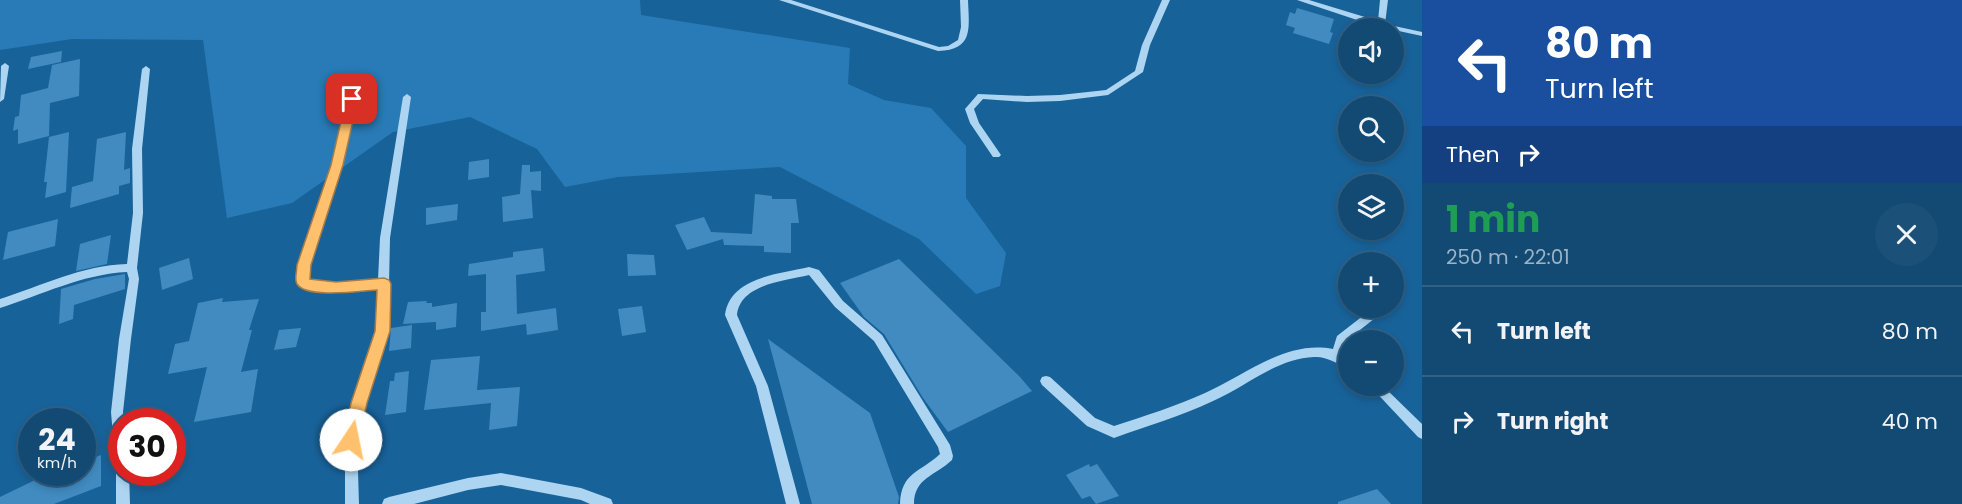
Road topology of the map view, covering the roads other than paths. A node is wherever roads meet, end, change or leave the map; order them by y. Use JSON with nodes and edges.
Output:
{"nodes":[{"id":1,"x":783,"y":0,"type":"edge"},
{"id":2,"x":964,"y":0,"type":"edge"},
{"id":3,"x":1166,"y":0,"type":"edge"},
{"id":4,"x":1301,"y":0,"type":"edge"},
{"id":5,"x":1384,"y":0,"type":"edge"},
{"id":6,"x":1359,"y":18,"type":"edge"},
{"id":7,"x":1382,"y":18,"type":"edge"},
{"id":8,"x":1404,"y":30,"type":"edge"},
{"id":9,"x":1422,"y":34,"type":"edge"},
{"id":10,"x":5,"y":66,"type":"dead end"},
{"id":11,"x":146,"y":69,"type":"dead end"},
{"id":12,"x":407,"y":97,"type":"dead end"},
{"id":13,"x":0,"y":99,"type":"edge"},
{"id":14,"x":352,"y":99,"type":"dead end"},
{"id":15,"x":996,"y":155,"type":"dead end"},
{"id":16,"x":132,"y":268,"type":"junction"},
{"id":17,"x":384,"y":284,"type":"junction"},
{"id":18,"x":0,"y":304,"type":"edge"},
{"id":19,"x":1367,"y":318,"type":"edge"},
{"id":20,"x":1352,"y":330,"type":"edge"},
{"id":21,"x":1338,"y":354,"type":"edge"},
{"id":22,"x":1046,"y":381,"type":"dead end"},
{"id":23,"x":1386,"y":396,"type":"edge"},
{"id":24,"x":117,"y":408,"type":"edge"},
{"id":25,"x":1422,"y":433,"type":"edge"},
{"id":26,"x":122,"y":486,"type":"edge"},
{"id":27,"x":123,"y":504,"type":"edge"},
{"id":28,"x":352,"y":504,"type":"edge"},
{"id":29,"x":389,"y":504,"type":"edge"},
{"id":30,"x":606,"y":504,"type":"edge"},
{"id":31,"x":793,"y":504,"type":"edge"},
{"id":32,"x":907,"y":504,"type":"edge"}],
"edges":[{"from":1,"to":2,"type":"street"},
{"from":3,"to":15,"type":"street"},
{"from":4,"to":6,"type":"street"},
{"from":5,"to":7,"type":"street"},
{"from":8,"to":9,"type":"street"},
{"from":10,"to":13,"type":"street"},
{"from":11,"to":16,"type":"street"},
{"from":12,"to":17,"type":"street"},
{"from":14,"to":17,"type":"street"},
{"from":16,"to":18,"type":"street"},
{"from":16,"to":24,"type":"street"},
{"from":17,"to":28,"type":"street"},
{"from":19,"to":20,"type":"street"},
{"from":21,"to":22,"type":"street"},
{"from":23,"to":25,"type":"street"},
{"from":26,"to":27,"type":"street"},
{"from":29,"to":30,"type":"street"},
{"from":31,"to":32,"type":"street"}]}
